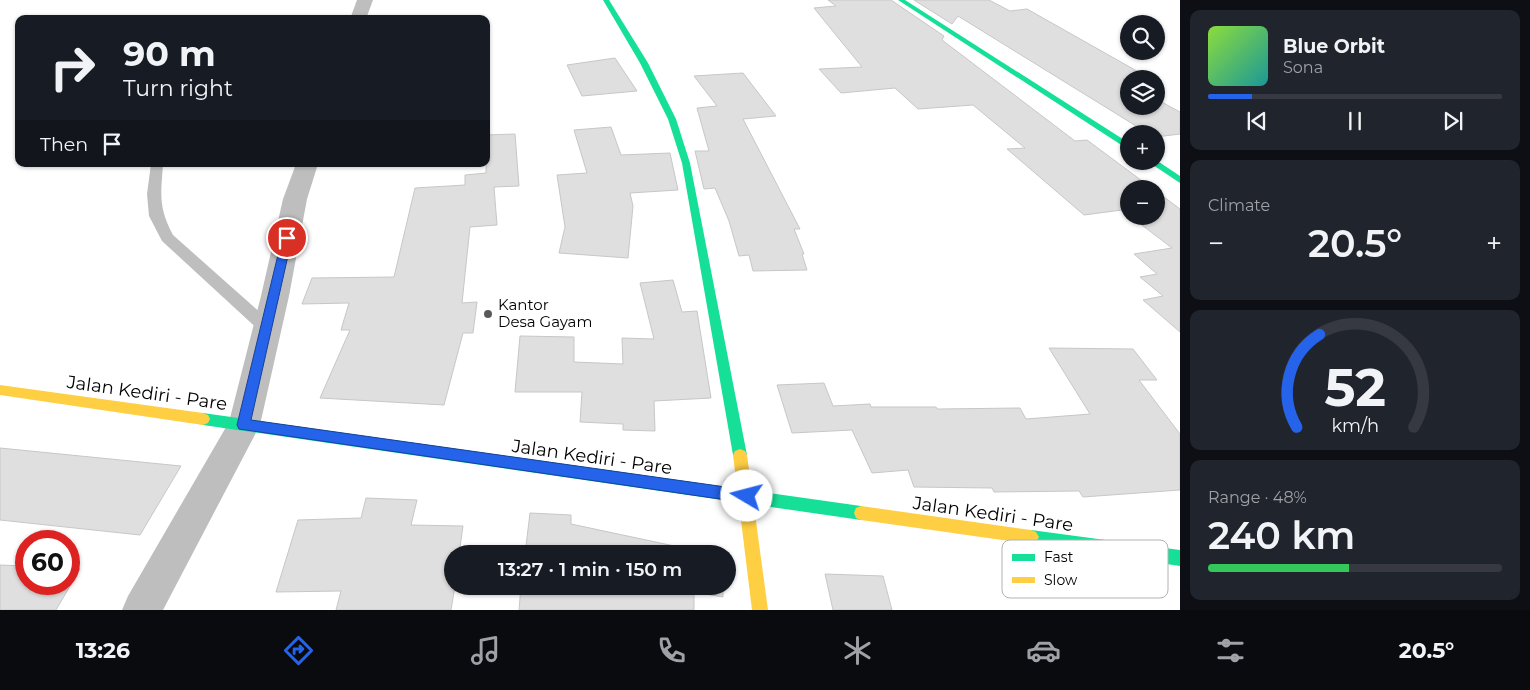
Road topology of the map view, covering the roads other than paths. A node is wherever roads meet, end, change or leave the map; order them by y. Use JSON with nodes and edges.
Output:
{"nodes":[{"id":1,"x":365,"y":0,"type":"edge"},
{"id":2,"x":606,"y":0,"type":"edge"},
{"id":3,"x":901,"y":0,"type":"edge"},
{"id":4,"x":359,"y":15,"type":"edge"},
{"id":5,"x":1120,"y":141,"type":"edge"},
{"id":6,"x":157,"y":167,"type":"edge"},
{"id":7,"x":306,"y":167,"type":"edge"},
{"id":8,"x":1165,"y":170,"type":"edge"},
{"id":9,"x":1180,"y":180,"type":"edge"},
{"id":10,"x":267,"y":328,"type":"junction"},
{"id":11,"x":0,"y":390,"type":"edge"},
{"id":12,"x":244,"y":425,"type":"junction"},
{"id":13,"x":747,"y":496,"type":"junction"},
{"id":14,"x":1054,"y":540,"type":"edge"},
{"id":15,"x":142,"y":610,"type":"edge"},
{"id":16,"x":760,"y":610,"type":"edge"}],
"edges":[{"from":1,"to":4,"type":"street"},
{"from":2,"to":13,"type":"street"},
{"from":3,"to":5,"type":"street"},
{"from":6,"to":10,"type":"lane"},
{"from":7,"to":10,"type":"street"},
{"from":8,"to":9,"type":"street"},
{"from":10,"to":12,"type":"street"},
{"from":11,"to":12,"type":"street","name":"Jalan Kediri - Pare"},
{"from":12,"to":13,"type":"street","name":"Jalan Kediri - Pare"},
{"from":12,"to":15,"type":"street"},
{"from":13,"to":14,"type":"street","name":"Jalan Kediri - Pare"},
{"from":13,"to":16,"type":"street"}]}
